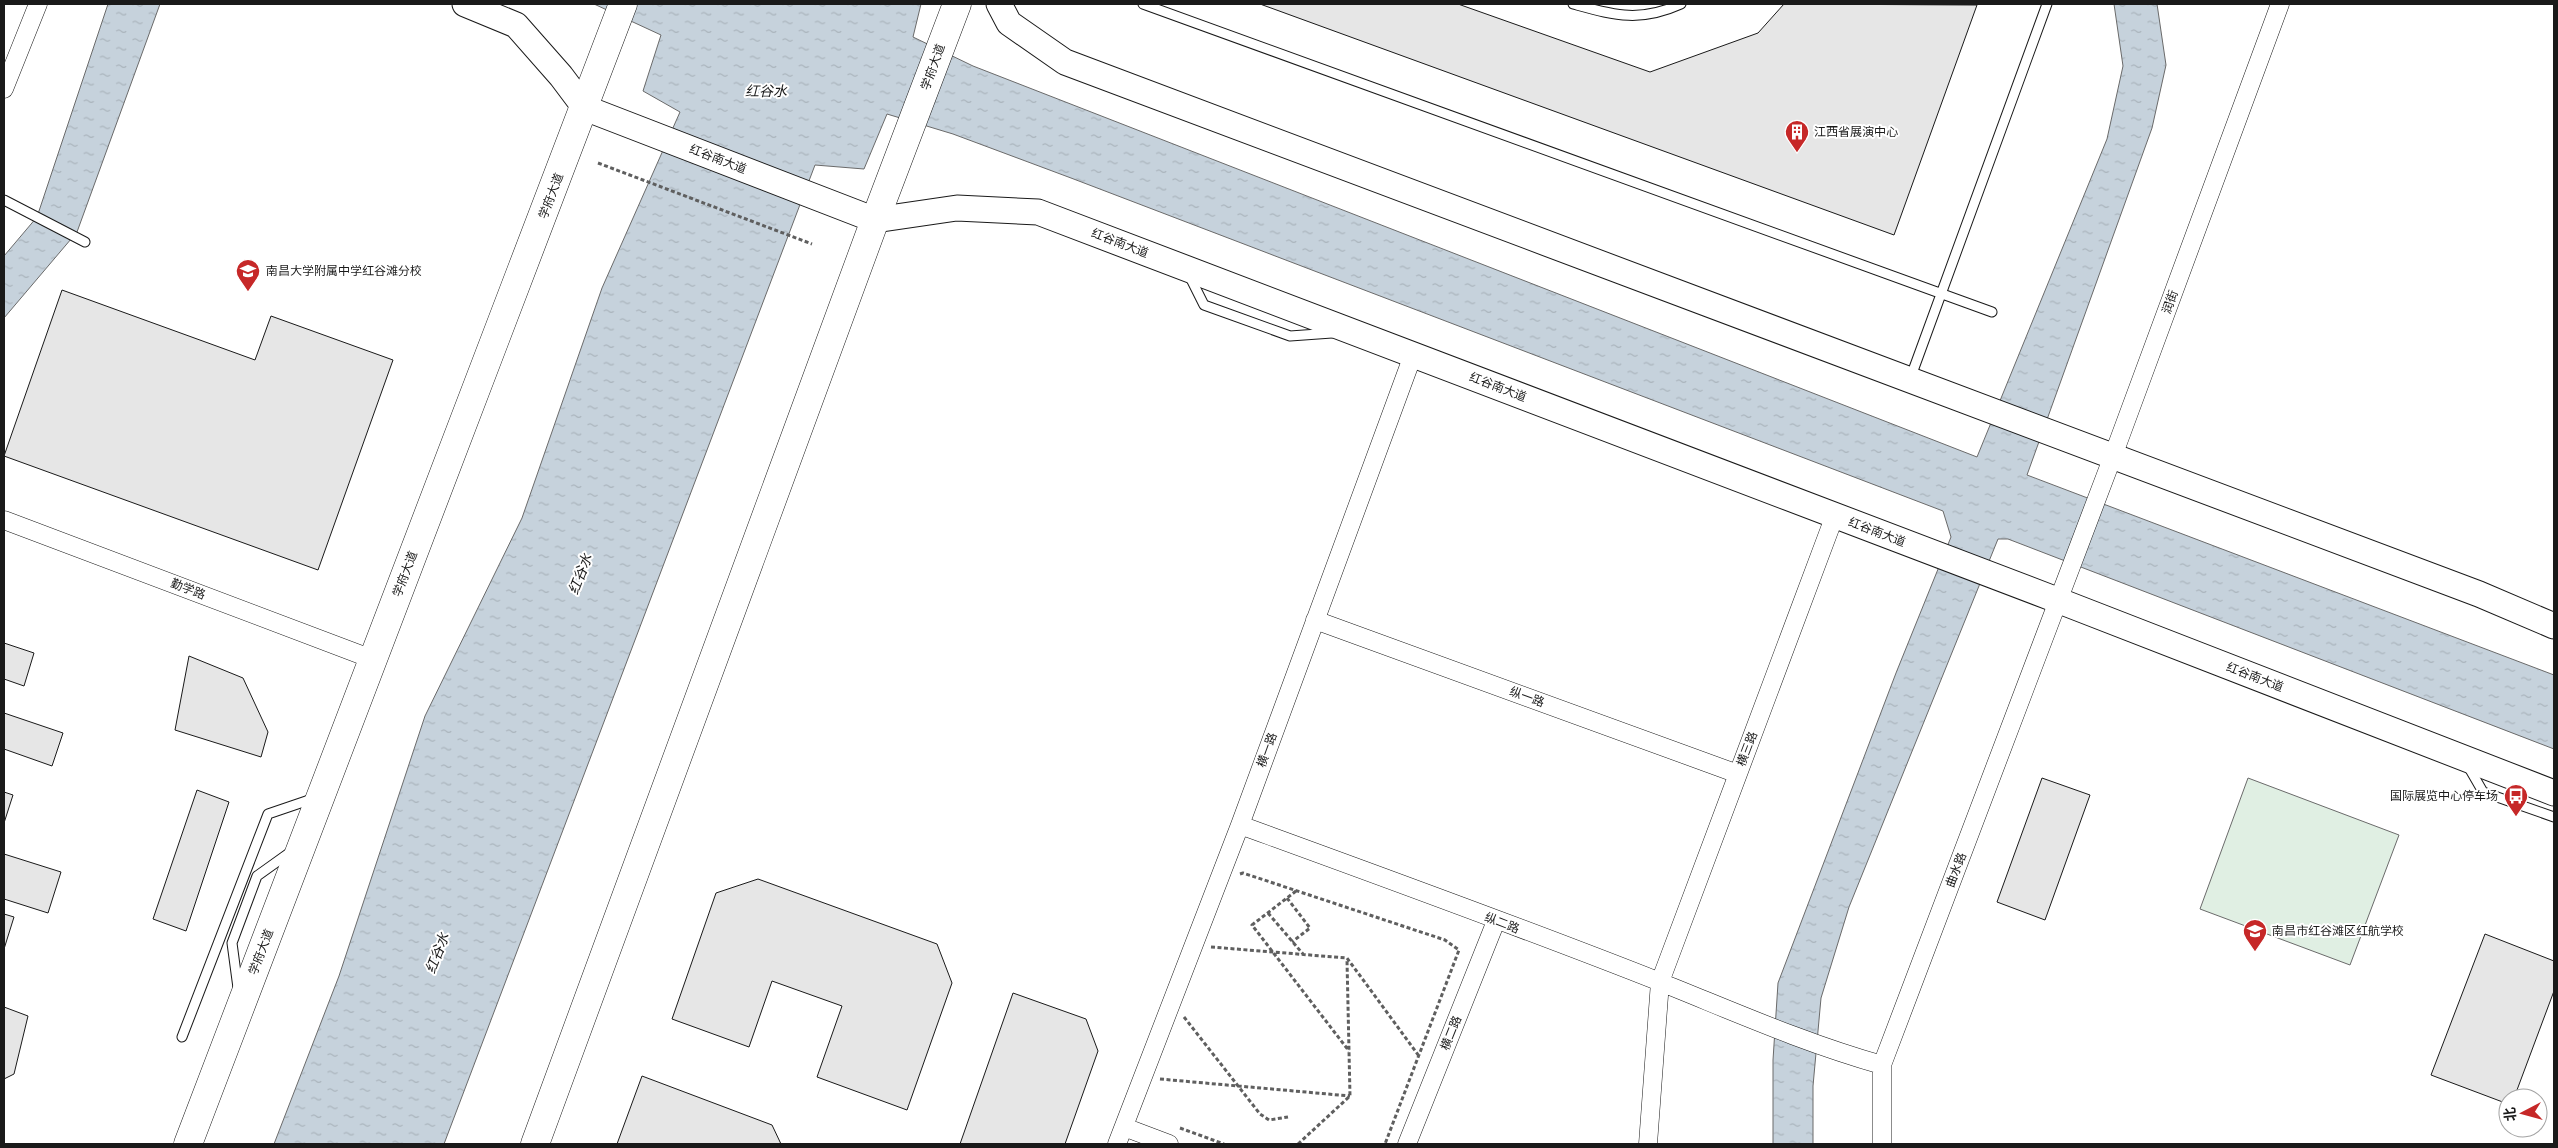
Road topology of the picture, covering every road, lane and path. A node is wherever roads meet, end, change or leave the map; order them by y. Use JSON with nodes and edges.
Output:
{"nodes":[{"id":1,"x":38,"y":4,"type":"edge"},
{"id":2,"x":464,"y":4,"type":"edge"},
{"id":3,"x":957,"y":4,"type":"edge"},
{"id":4,"x":999,"y":4,"type":"edge"},
{"id":5,"x":1143,"y":4,"type":"edge"},
{"id":6,"x":1573,"y":4,"type":"edge"},
{"id":7,"x":1680,"y":4,"type":"edge"},
{"id":8,"x":2047,"y":4,"type":"edge"},
{"id":9,"x":2280,"y":4,"type":"edge"},
{"id":10,"x":619,"y":14,"type":"edge"},
{"id":11,"x":4,"y":89,"type":"edge"},
{"id":12,"x":585,"y":108,"type":"junction"},
{"id":13,"x":598,"y":163,"type":"dead end"},
{"id":14,"x":4,"y":200,"type":"edge"},
{"id":15,"x":875,"y":220,"type":"junction"},
{"id":16,"x":85,"y":242,"type":"dead end"},
{"id":17,"x":812,"y":244,"type":"dead end"},
{"id":18,"x":1941,"y":294,"type":"junction"},
{"id":19,"x":1992,"y":312,"type":"dead end"},
{"id":20,"x":1413,"y":355,"type":"junction"},
{"id":21,"x":1910,"y":379,"type":"junction"},
{"id":22,"x":2113,"y":457,"type":"junction"},
{"id":23,"x":1835,"y":516,"type":"junction"},
{"id":24,"x":4,"y":520,"type":"edge"},
{"id":25,"x":2058,"y":599,"type":"junction"},
{"id":26,"x":1315,"y":620,"type":"junction"},
{"id":27,"x":2554,"y":626,"type":"edge"},
{"id":28,"x":372,"y":659,"type":"junction"},
{"id":29,"x":2463,"y":758,"type":"junction"},
{"id":30,"x":1738,"y":774,"type":"junction"},
{"id":31,"x":2554,"y":793,"type":"edge"},
{"id":32,"x":320,"y":796,"type":"junction"},
{"id":33,"x":2554,"y":817,"type":"edge"},
{"id":34,"x":1240,"y":825,"type":"junction"},
{"id":35,"x":1238,"y":876,"type":"dead end"},
{"id":36,"x":1296,"y":890,"type":"junction"},
{"id":37,"x":1287,"y":898,"type":"junction"},
{"id":38,"x":1268,"y":912,"type":"junction"},
{"id":39,"x":1496,"y":921,"type":"junction"},
{"id":40,"x":1292,"y":942,"type":"junction"},
{"id":41,"x":1193,"y":946,"type":"junction"},
{"id":42,"x":1272,"y":951,"type":"junction"},
{"id":43,"x":1303,"y":954,"type":"junction"},
{"id":44,"x":1347,"y":958,"type":"junction"},
{"id":45,"x":1660,"y":982,"type":"junction"},
{"id":46,"x":1181,"y":1012,"type":"dead end"},
{"id":47,"x":182,"y":1037,"type":"dead end"},
{"id":48,"x":1349,"y":1051,"type":"junction"},
{"id":49,"x":1419,"y":1056,"type":"junction"},
{"id":50,"x":1882,"y":1065,"type":"junction"},
{"id":51,"x":1142,"y":1079,"type":"junction"},
{"id":52,"x":1239,"y":1086,"type":"junction"},
{"id":53,"x":1350,"y":1096,"type":"junction"},
{"id":54,"x":1288,"y":1117,"type":"dead end"},
{"id":55,"x":198,"y":1119,"type":"junction"},
{"id":56,"x":1174,"y":1126,"type":"dead end"},
{"id":57,"x":1124,"y":1127,"type":"junction"},
{"id":58,"x":179,"y":1144,"type":"edge"},
{"id":59,"x":188,"y":1144,"type":"edge"},
{"id":60,"x":535,"y":1144,"type":"edge"},
{"id":61,"x":1117,"y":1144,"type":"edge"},
{"id":62,"x":1168,"y":1144,"type":"edge"},
{"id":63,"x":1224,"y":1144,"type":"edge"},
{"id":64,"x":1298,"y":1144,"type":"edge"},
{"id":65,"x":1385,"y":1144,"type":"edge"},
{"id":66,"x":1407,"y":1144,"type":"edge"},
{"id":67,"x":1648,"y":1144,"type":"edge"},
{"id":68,"x":1882,"y":1144,"type":"edge"}],
"edges":[{"from":1,"to":11,"type":"street"},
{"from":2,"to":12,"type":"main road"},
{"from":3,"to":15,"type":"main road","name":"学府大道"},
{"from":4,"to":21,"type":"main road"},
{"from":5,"to":18,"type":"lane"},
{"from":6,"to":7,"type":"lane"},
{"from":8,"to":18,"type":"lane"},
{"from":9,"to":22,"type":"street","name":"润街"},
{"from":10,"to":12,"type":"main road","name":"学府大道"},
{"from":12,"to":15,"type":"main road","name":"红谷南大道"},
{"from":12,"to":28,"type":"main road","name":"学府大道"},
{"from":13,"to":17,"type":"path"},
{"from":14,"to":16,"type":"lane"},
{"from":15,"to":20,"type":"main road","name":"红谷南大道"},
{"from":15,"to":60,"type":"main road","name":"学府大道"},
{"from":18,"to":19,"type":"lane"},
{"from":18,"to":21,"type":"lane"},
{"from":20,"to":23,"type":"main road","name":"红谷南大道"},
{"from":20,"to":26,"type":"street","name":"横一路"},
{"from":21,"to":22,"type":"main road"},
{"from":22,"to":25,"type":"street","name":"润街"},
{"from":22,"to":27,"type":"main road"},
{"from":23,"to":25,"type":"main road","name":"红谷南大道"},
{"from":23,"to":30,"type":"street","name":"横三路"},
{"from":24,"to":28,"type":"street","name":"勤学路"},
{"from":25,"to":29,"type":"main road","name":"红谷南大道"},
{"from":25,"to":50,"type":"street","name":"曲水路"},
{"from":26,"to":30,"type":"street","name":"纵一路"},
{"from":26,"to":34,"type":"street","name":"横一路"},
{"from":28,"to":32,"type":"main road","name":"学府大道"},
{"from":29,"to":31,"type":"main road","name":"红谷南大道"},
{"from":29,"to":33,"type":"lane"},
{"from":30,"to":45,"type":"street","name":"横三路"},
{"from":32,"to":47,"type":"lane"},
{"from":32,"to":55,"type":"main road","name":"学府大道"},
{"from":34,"to":39,"type":"street","name":"纵二路"},
{"from":34,"to":41,"type":"street","name":"横一路"},
{"from":35,"to":36,"type":"path"},
{"from":36,"to":37,"type":"path"},
{"from":36,"to":49,"type":"path"},
{"from":37,"to":38,"type":"path"},
{"from":37,"to":40,"type":"path"},
{"from":38,"to":40,"type":"path"},
{"from":38,"to":42,"type":"path"},
{"from":39,"to":45,"type":"street","name":"纵二路"},
{"from":39,"to":66,"type":"street","name":"横二路"},
{"from":40,"to":43,"type":"path"},
{"from":41,"to":42,"type":"path"},
{"from":41,"to":51,"type":"street","name":"横一路"},
{"from":42,"to":43,"type":"path"},
{"from":42,"to":48,"type":"path"},
{"from":43,"to":44,"type":"path"},
{"from":44,"to":48,"type":"path"},
{"from":44,"to":49,"type":"path"},
{"from":45,"to":50,"type":"street","name":"纵二路"},
{"from":45,"to":67,"type":"street","name":"横三路"},
{"from":46,"to":52,"type":"path"},
{"from":48,"to":53,"type":"path"},
{"from":49,"to":65,"type":"path"},
{"from":50,"to":68,"type":"street","name":"曲水路"},
{"from":51,"to":52,"type":"path"},
{"from":51,"to":57,"type":"street","name":"横一路"},
{"from":52,"to":53,"type":"path"},
{"from":52,"to":54,"type":"path"},
{"from":53,"to":64,"type":"path"},
{"from":55,"to":58,"type":"main road"},
{"from":55,"to":59,"type":"main road","name":"学府大道"},
{"from":56,"to":63,"type":"path"},
{"from":57,"to":61,"type":"street","name":"横一路"},
{"from":57,"to":62,"type":"street"}]}
